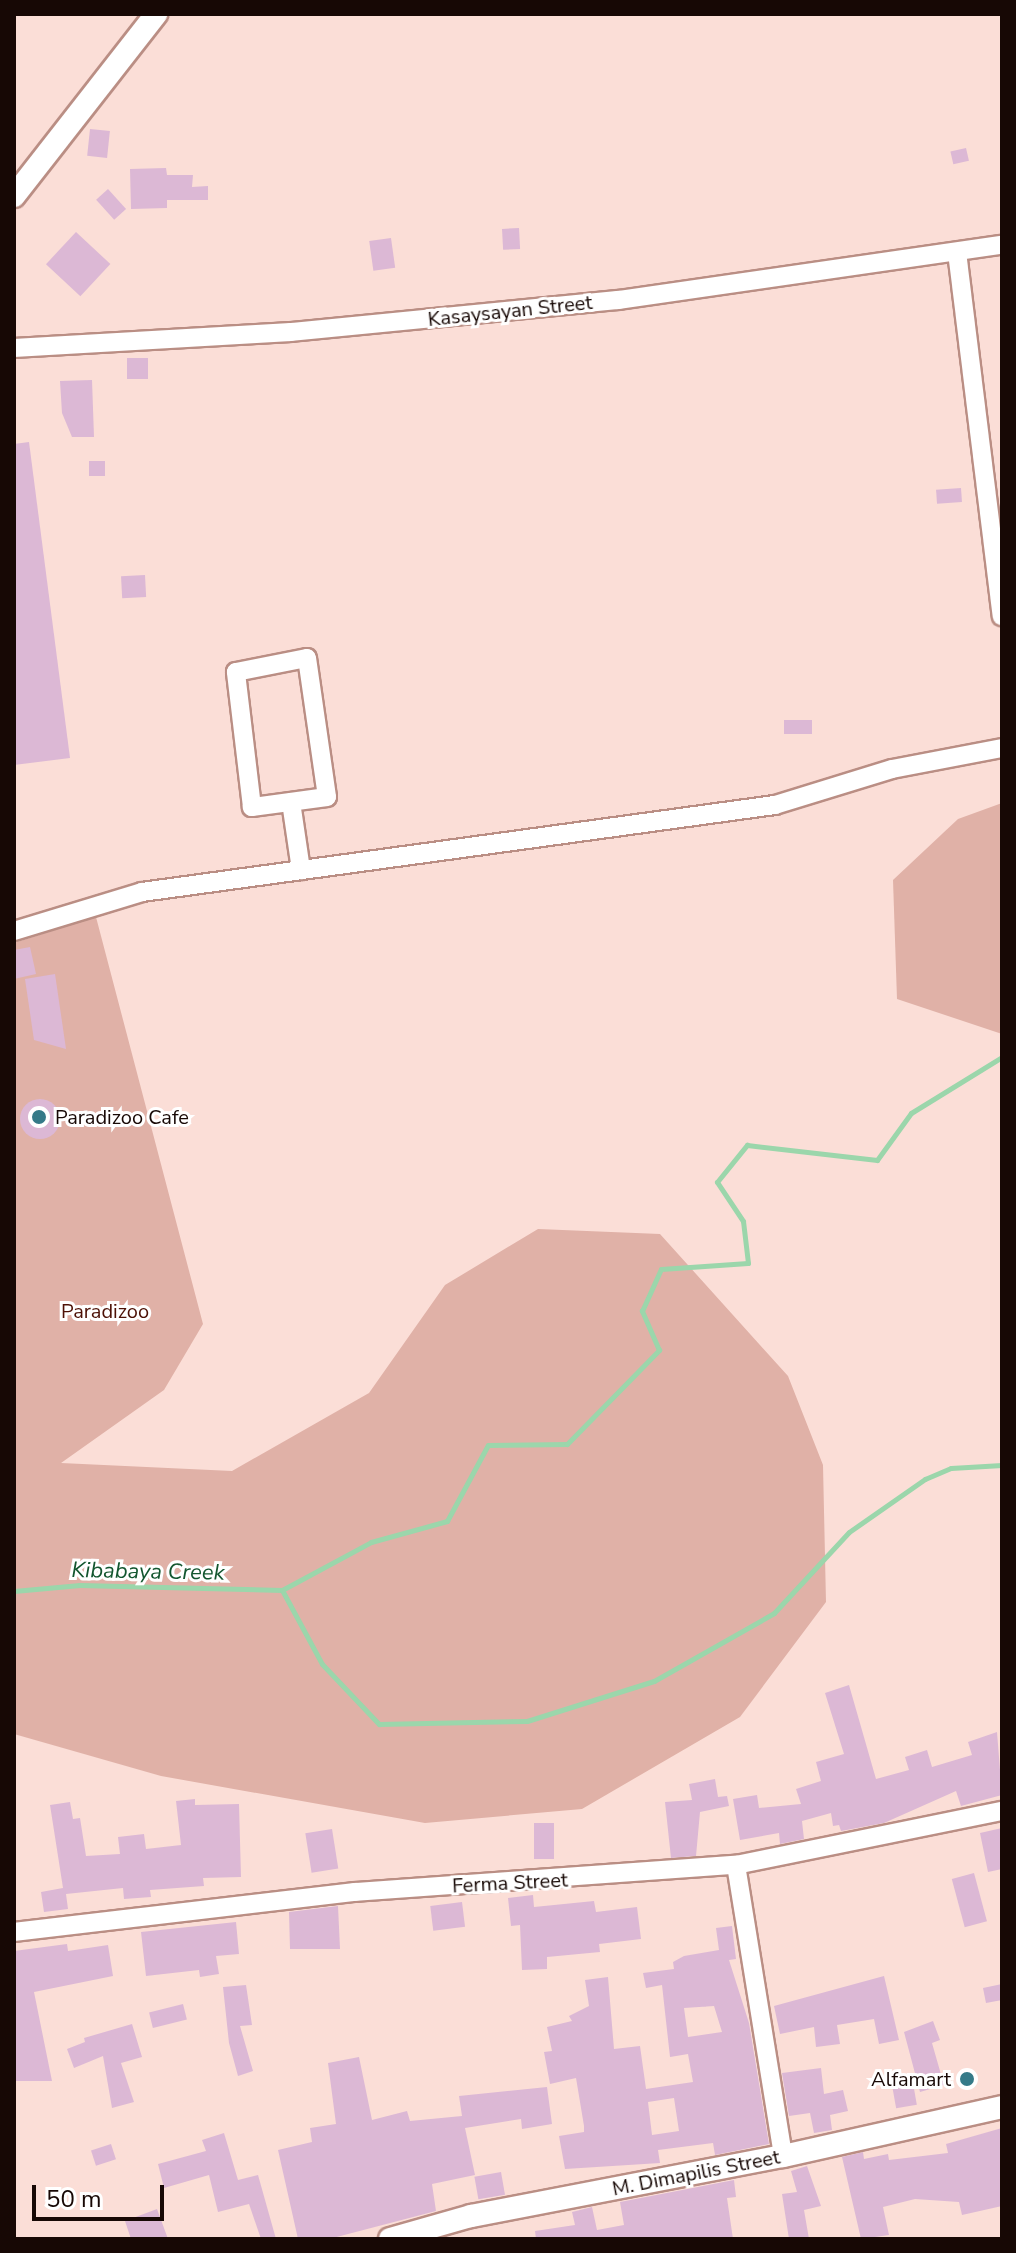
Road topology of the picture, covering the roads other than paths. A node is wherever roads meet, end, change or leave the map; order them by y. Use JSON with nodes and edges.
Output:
{"nodes":[{"id":1,"x":156,"y":14,"type":"edge"},
{"id":2,"x":14,"y":196,"type":"edge"},
{"id":3,"x":1002,"y":245,"type":"edge"},
{"id":4,"x":957,"y":252,"type":"junction"},
{"id":5,"x":14,"y":348,"type":"edge"},
{"id":6,"x":1002,"y":616,"type":"edge"},
{"id":7,"x":1002,"y":748,"type":"edge"},
{"id":8,"x":291,"y":802,"type":"junction"},
{"id":9,"x":301,"y":870,"type":"junction"},
{"id":10,"x":14,"y":931,"type":"edge"},
{"id":11,"x":1002,"y":1811,"type":"edge"},
{"id":12,"x":736,"y":1865,"type":"junction"},
{"id":13,"x":14,"y":1932,"type":"edge"},
{"id":14,"x":1002,"y":2107,"type":"edge"},
{"id":15,"x":783,"y":2156,"type":"junction"},
{"id":16,"x":390,"y":2239,"type":"edge"}],
"edges":[{"from":1,"to":2,"type":"main road"},
{"from":3,"to":4,"type":"street","name":"Kasaysayan Street"},
{"from":4,"to":5,"type":"street","name":"Kasaysayan Street"},
{"from":4,"to":6,"type":"street"},
{"from":7,"to":9,"type":"street"},
{"from":8,"to":8,"type":"street"},
{"from":8,"to":9,"type":"street"},
{"from":9,"to":10,"type":"street"},
{"from":11,"to":12,"type":"street","name":"Ferma Street"},
{"from":12,"to":13,"type":"street","name":"Ferma Street"},
{"from":12,"to":15,"type":"street"},
{"from":14,"to":15,"type":"main road","name":"M. Dimapilis Street"},
{"from":15,"to":16,"type":"main road","name":"M. Dimapilis Street"}]}
